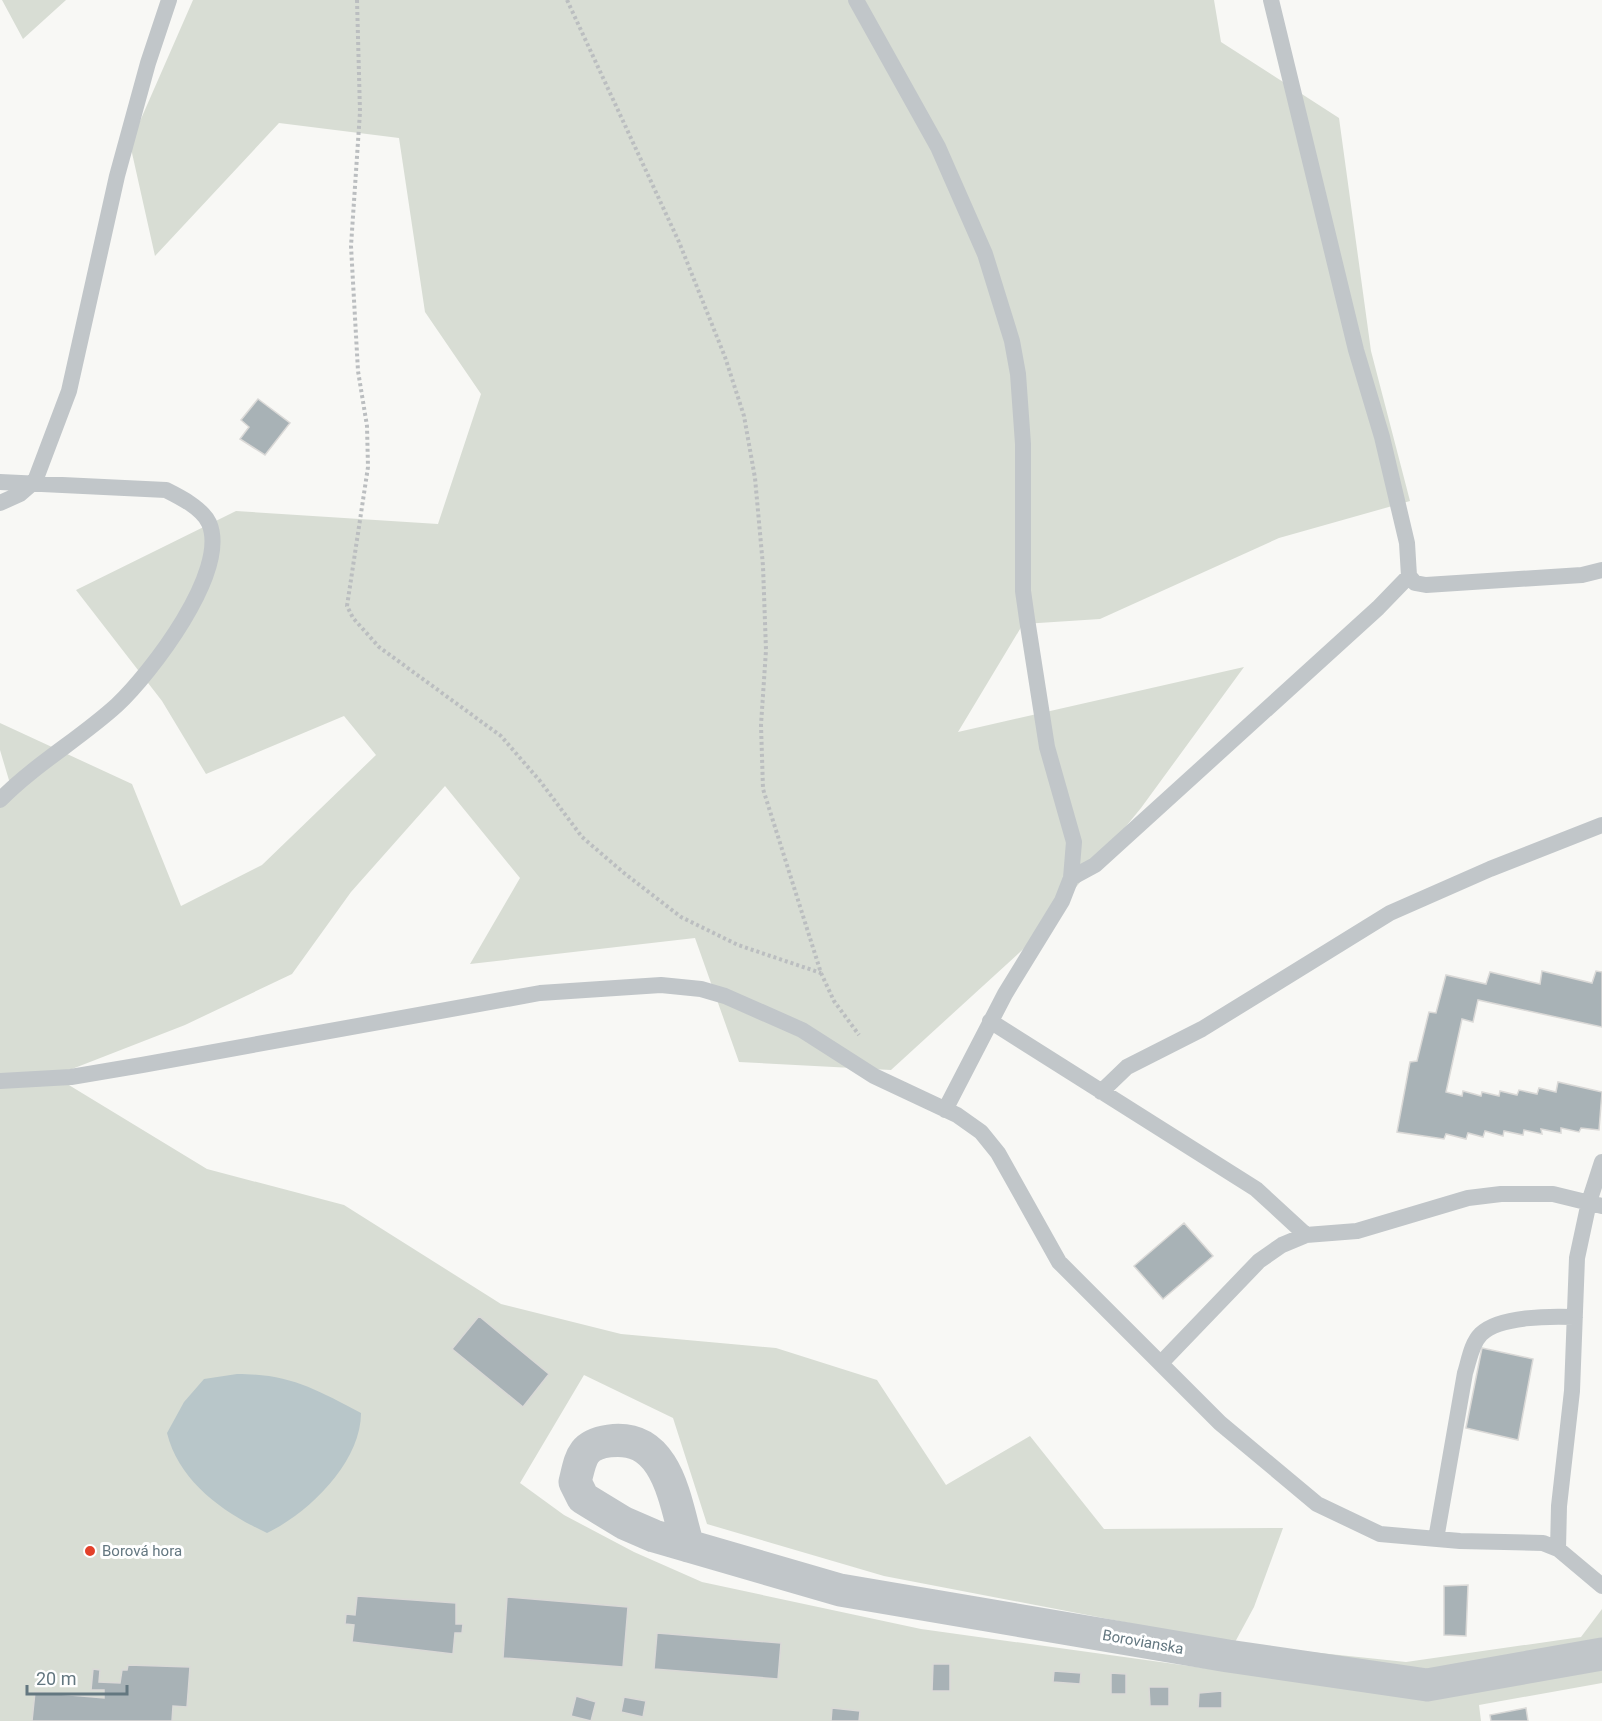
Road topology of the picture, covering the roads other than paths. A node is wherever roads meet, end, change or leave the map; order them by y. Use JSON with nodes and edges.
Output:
{"nodes":[{"id":1,"x":170,"y":0,"type":"edge"},
{"id":2,"x":856,"y":0,"type":"edge"},
{"id":3,"x":1271,"y":0,"type":"edge"},
{"id":4,"x":0,"y":482,"type":"edge"},
{"id":5,"x":30,"y":485,"type":"junction"},
{"id":6,"x":0,"y":503,"type":"edge"},
{"id":7,"x":1602,"y":570,"type":"edge"},
{"id":8,"x":1409,"y":576,"type":"junction"},
{"id":9,"x":0,"y":800,"type":"edge"},
{"id":10,"x":1602,"y":825,"type":"edge"},
{"id":11,"x":1071,"y":878,"type":"junction"},
{"id":12,"x":990,"y":1021,"type":"junction"},
{"id":13,"x":2,"y":1080,"type":"edge"},
{"id":14,"x":1101,"y":1092,"type":"junction"},
{"id":15,"x":945,"y":1110,"type":"junction"},
{"id":16,"x":1602,"y":1162,"type":"edge"},
{"id":17,"x":1595,"y":1204,"type":"edge"},
{"id":18,"x":1306,"y":1234,"type":"junction"},
{"id":19,"x":1575,"y":1317,"type":"junction"},
{"id":20,"x":1161,"y":1363,"type":"junction"},
{"id":21,"x":1436,"y":1539,"type":"junction"},
{"id":22,"x":688,"y":1546,"type":"dead end"},
{"id":23,"x":1558,"y":1549,"type":"junction"},
{"id":24,"x":1602,"y":1586,"type":"edge"},
{"id":25,"x":1602,"y":1654,"type":"edge"}],
"edges":[{"from":1,"to":5,"type":"lane"},
{"from":2,"to":11,"type":"lane"},
{"from":3,"to":8,"type":"lane"},
{"from":4,"to":5,"type":"lane"},
{"from":5,"to":6,"type":"lane"},
{"from":5,"to":9,"type":"lane"},
{"from":7,"to":8,"type":"lane"},
{"from":8,"to":11,"type":"lane"},
{"from":10,"to":14,"type":"lane"},
{"from":11,"to":12,"type":"lane"},
{"from":12,"to":14,"type":"lane"},
{"from":12,"to":15,"type":"lane"},
{"from":13,"to":15,"type":"lane"},
{"from":14,"to":18,"type":"lane"},
{"from":15,"to":20,"type":"lane"},
{"from":16,"to":17,"type":"lane"},
{"from":17,"to":18,"type":"lane"},
{"from":17,"to":19,"type":"lane"},
{"from":18,"to":20,"type":"lane"},
{"from":19,"to":21,"type":"lane"},
{"from":19,"to":23,"type":"lane"},
{"from":20,"to":21,"type":"lane"},
{"from":21,"to":23,"type":"lane"},
{"from":22,"to":25,"type":"street","name":"Borovianska"},
{"from":23,"to":24,"type":"lane"}]}
